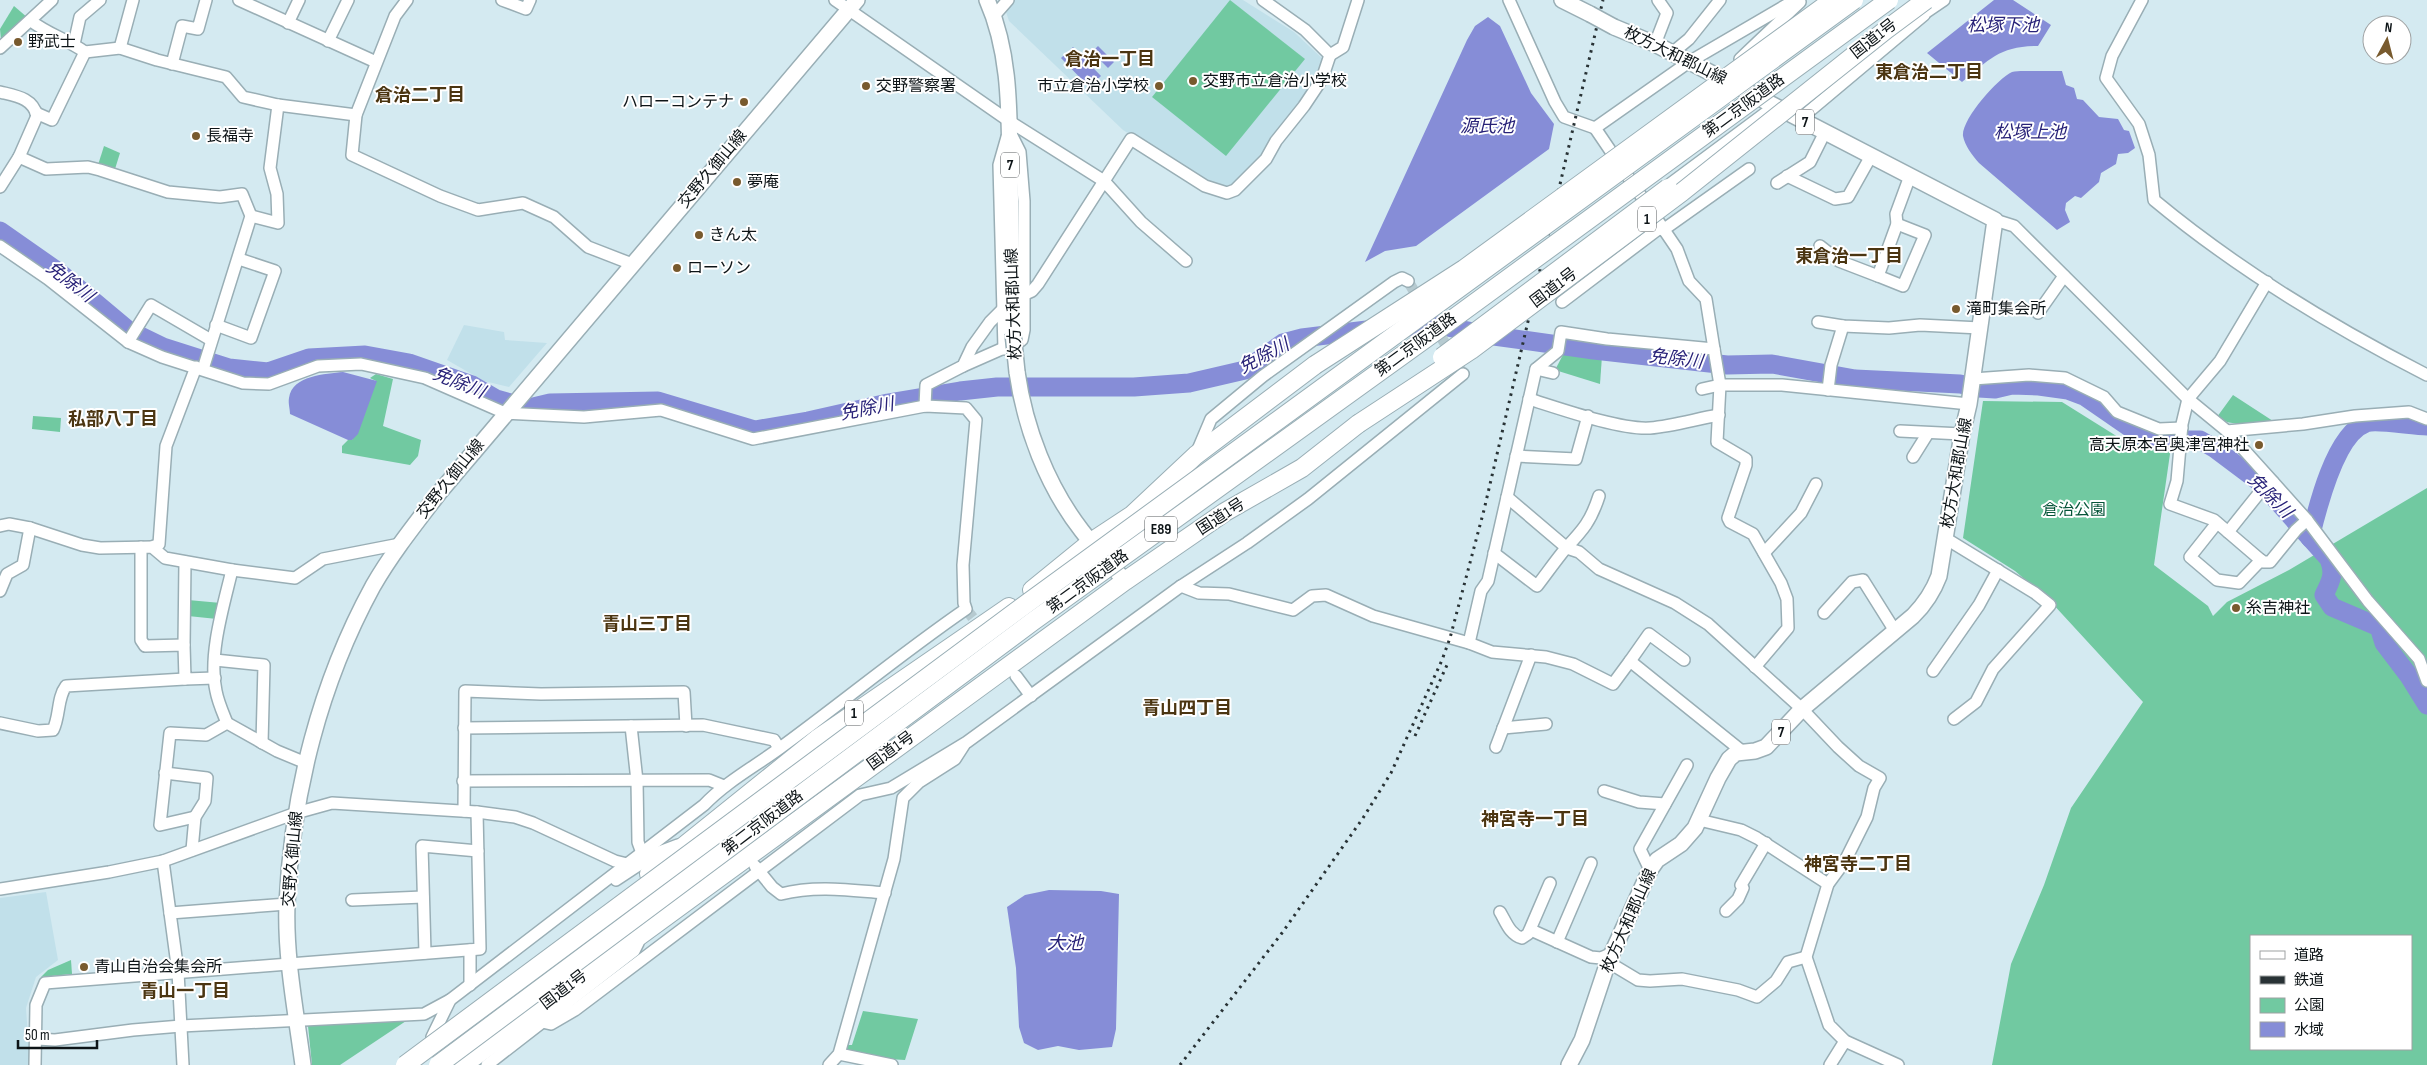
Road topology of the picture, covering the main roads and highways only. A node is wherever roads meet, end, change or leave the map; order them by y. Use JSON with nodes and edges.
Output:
{"nodes":[{"id":1,"x":987,"y":0,"type":"edge"},
{"id":2,"x":1562,"y":0,"type":"edge"},
{"id":3,"x":1817,"y":0,"type":"edge"},
{"id":4,"x":1833,"y":0,"type":"edge"},
{"id":5,"x":1854,"y":0,"type":"edge"},
{"id":6,"x":1889,"y":0,"type":"edge"},
{"id":7,"x":1912,"y":0,"type":"edge"},
{"id":8,"x":853,"y":5,"type":"edge"},
{"id":9,"x":1925,"y":8,"type":"edge"},
{"id":10,"x":1315,"y":365,"type":"junction"},
{"id":11,"x":1358,"y":424,"type":"junction"},
{"id":12,"x":1092,"y":542,"type":"junction"},
{"id":13,"x":1125,"y":581,"type":"junction"},
{"id":14,"x":303,"y":1065,"type":"edge"},
{"id":15,"x":395,"y":1065,"type":"edge"},
{"id":16,"x":405,"y":1065,"type":"edge"},
{"id":17,"x":438,"y":1065,"type":"edge"},
{"id":18,"x":463,"y":1065,"type":"edge"},
{"id":19,"x":1569,"y":1065,"type":"edge"}],
"edges":[{"from":1,"to":12,"type":"main road","name":"枚方大和郡山線","number":"7","bridge":true},
{"from":2,"to":19,"type":"main road","name":"枚方大和郡山線","number":"7","bridge":true},
{"from":3,"to":10,"type":"highway","number":"1","bridge":true},
{"from":4,"to":10,"type":"highway","bridge":true},
{"from":5,"to":16,"type":"highway","name":"第二京阪道路","number":"E89","bridge":true},
{"from":6,"to":17,"type":"highway","name":"第二京阪道路","number":"E89","bridge":true},
{"from":7,"to":11,"type":"highway","bridge":true},
{"from":8,"to":14,"type":"main road","name":"交野久御山線"},
{"from":9,"to":11,"type":"highway","name":"国道1号","number":"1","bridge":true},
{"from":10,"to":12,"type":"highway","number":"1"},
{"from":11,"to":13,"type":"highway","name":"国道1号","number":"1"},
{"from":12,"to":13,"type":"main road","name":"枚方大和郡山線","number":"7"},
{"from":12,"to":15,"type":"highway","number":"1"},
{"from":13,"to":18,"type":"highway","name":"国道1号","number":"1"}]}
